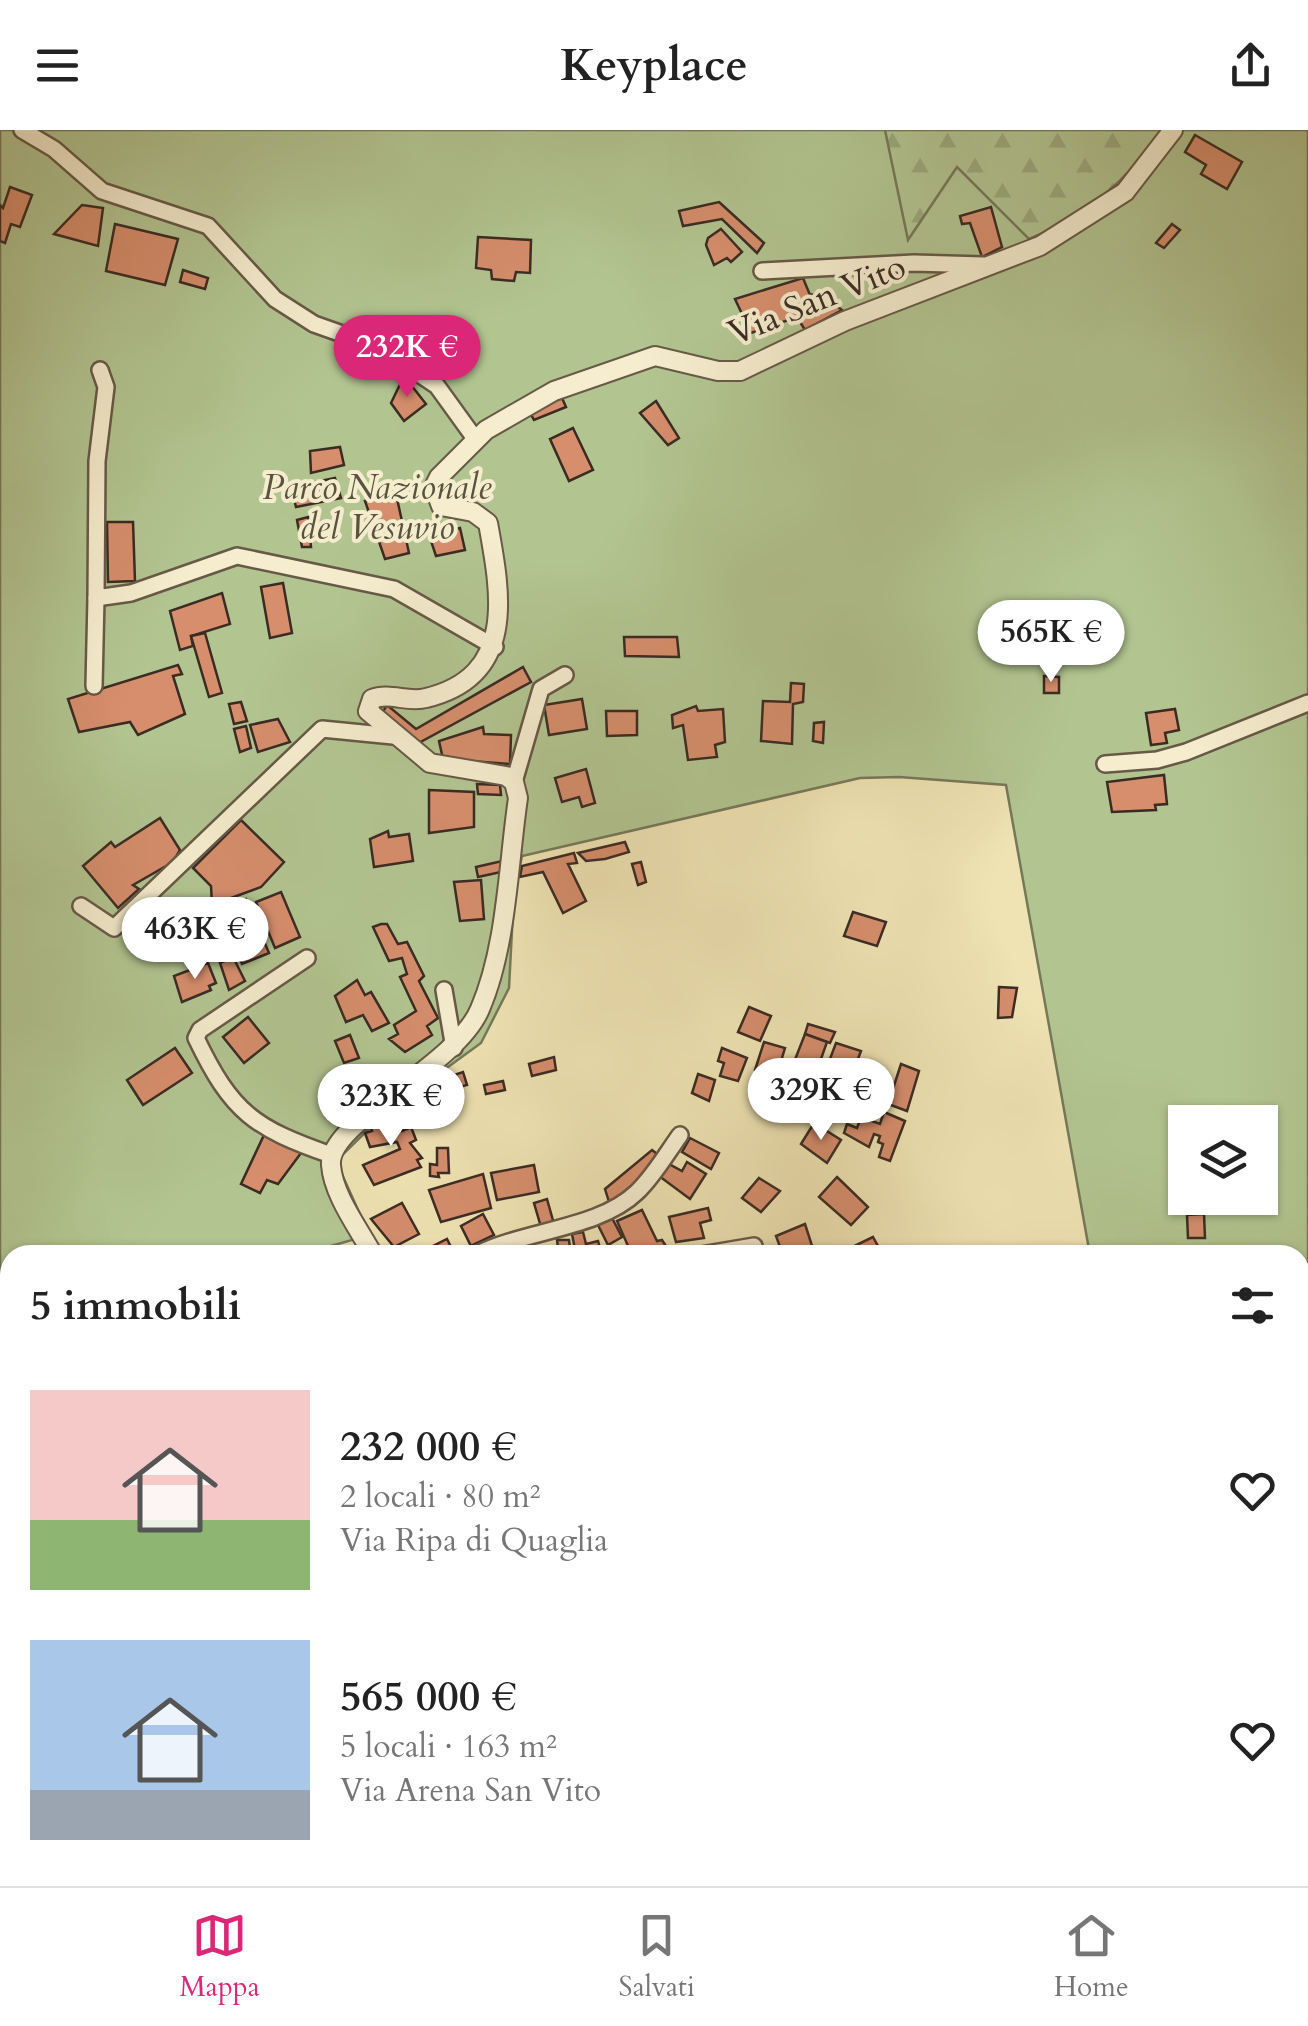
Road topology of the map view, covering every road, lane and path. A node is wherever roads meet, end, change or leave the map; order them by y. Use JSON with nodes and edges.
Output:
{"nodes":[{"id":1,"x":22,"y":130,"type":"edge"},
{"id":2,"x":1173,"y":130,"type":"edge"},
{"id":3,"x":992,"y":266,"type":"junction"},
{"id":4,"x":762,"y":272,"type":"dead end"},
{"id":5,"x":100,"y":370,"type":"dead end"},
{"id":6,"x":476,"y":440,"type":"junction"},
{"id":7,"x":96,"y":598,"type":"junction"},
{"id":8,"x":495,"y":648,"type":"junction"},
{"id":9,"x":565,"y":675,"type":"dead end"},
{"id":10,"x":94,"y":686,"type":"dead end"},
{"id":11,"x":1308,"y":703,"type":"edge"},
{"id":12,"x":393,"y":736,"type":"junction"},
{"id":13,"x":1105,"y":764,"type":"dead end"},
{"id":14,"x":514,"y":782,"type":"junction"},
{"id":15,"x":81,"y":906,"type":"dead end"},
{"id":16,"x":307,"y":958,"type":"dead end"},
{"id":17,"x":444,"y":990,"type":"dead end"},
{"id":18,"x":454,"y":1048,"type":"junction"},
{"id":19,"x":680,"y":1135,"type":"dead end"},
{"id":20,"x":331,"y":1155,"type":"junction"},
{"id":21,"x":368,"y":1245,"type":"edge"},
{"id":22,"x":502,"y":1245,"type":"edge"}],
"edges":[{"from":1,"to":6,"type":"street"},
{"from":2,"to":3,"type":"street","name":"Via San Vito"},
{"from":3,"to":4,"type":"street"},
{"from":3,"to":6,"type":"street","name":"Via San Vito"},
{"from":5,"to":7,"type":"street"},
{"from":6,"to":8,"type":"street","name":"Via San Vito"},
{"from":7,"to":8,"type":"street"},
{"from":7,"to":10,"type":"street"},
{"from":8,"to":12,"type":"street"},
{"from":9,"to":14,"type":"street"},
{"from":11,"to":13,"type":"street"},
{"from":12,"to":14,"type":"street"},
{"from":12,"to":15,"type":"street"},
{"from":14,"to":18,"type":"street"},
{"from":16,"to":20,"type":"street"},
{"from":17,"to":18,"type":"street"},
{"from":18,"to":20,"type":"street"},
{"from":19,"to":22,"type":"street"},
{"from":20,"to":21,"type":"street"}]}
